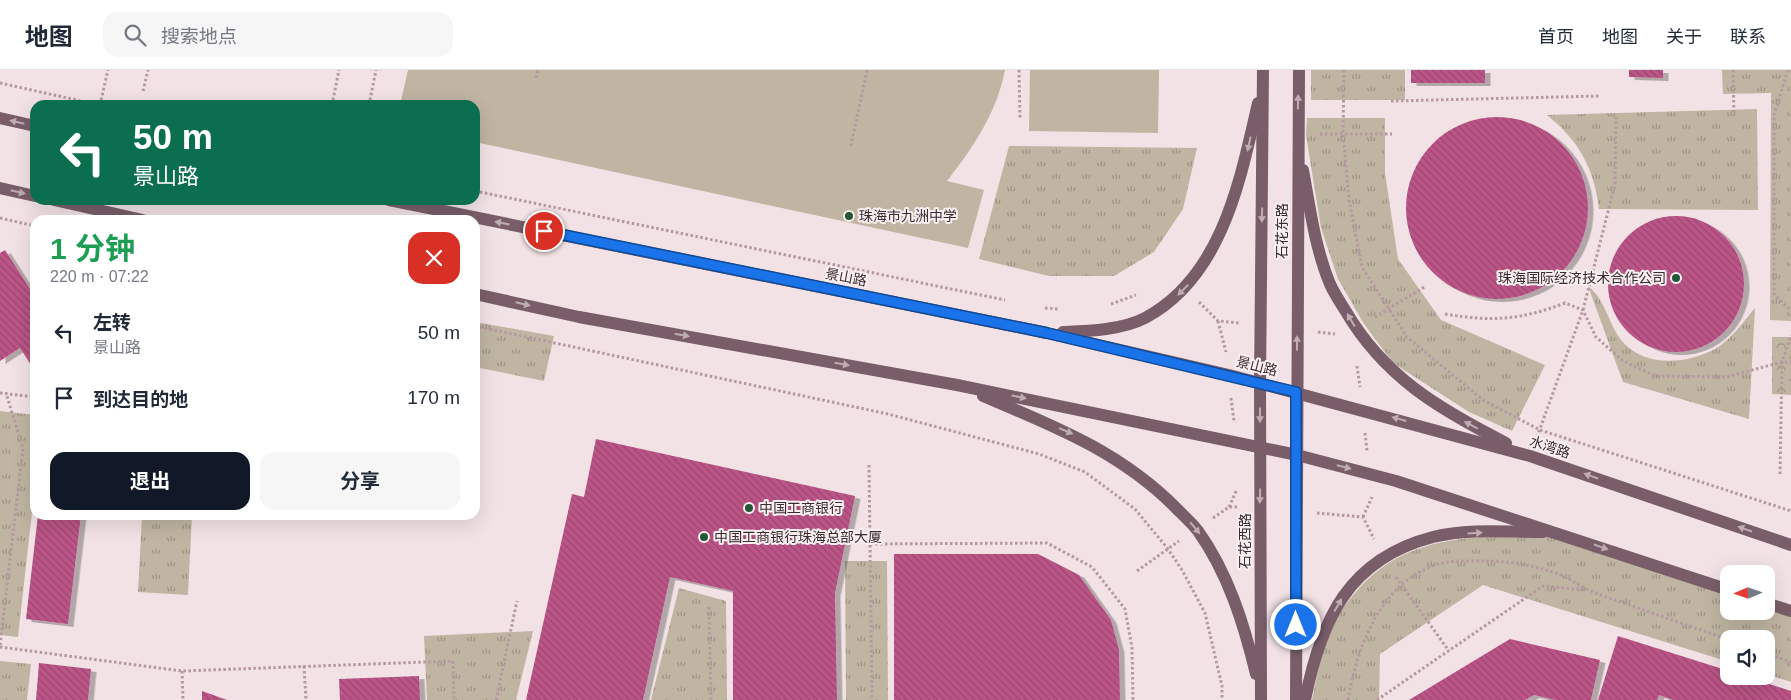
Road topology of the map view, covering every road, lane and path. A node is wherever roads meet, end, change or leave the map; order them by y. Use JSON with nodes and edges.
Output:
{"nodes":[{"id":1,"x":108,"y":70,"type":"edge"},
{"id":2,"x":148,"y":70,"type":"edge"},
{"id":3,"x":339,"y":70,"type":"edge"},
{"id":4,"x":376,"y":70,"type":"edge"},
{"id":5,"x":538,"y":70,"type":"edge"},
{"id":6,"x":867,"y":70,"type":"edge"},
{"id":7,"x":1019,"y":70,"type":"edge"},
{"id":8,"x":1299,"y":70,"type":"edge"},
{"id":9,"x":1344,"y":70,"type":"edge"},
{"id":10,"x":1733,"y":70,"type":"edge"},
{"id":11,"x":1788,"y":70,"type":"edge"},
{"id":12,"x":1263,"y":74,"type":"edge"},
{"id":13,"x":536,"y":78,"type":"dead end"},
{"id":14,"x":0,"y":83,"type":"edge"},
{"id":15,"x":143,"y":90,"type":"dead end"},
{"id":16,"x":1600,"y":96,"type":"dead end"},
{"id":17,"x":77,"y":100,"type":"edge"},
{"id":18,"x":101,"y":100,"type":"edge"},
{"id":19,"x":333,"y":100,"type":"edge"},
{"id":20,"x":370,"y":100,"type":"edge"},
{"id":21,"x":1391,"y":100,"type":"dead end"},
{"id":22,"x":1734,"y":116,"type":"dead end"},
{"id":23,"x":1616,"y":117,"type":"dead end"},
{"id":24,"x":0,"y":118,"type":"edge"},
{"id":25,"x":1020,"y":118,"type":"dead end"},
{"id":26,"x":30,"y":125,"type":"edge"},
{"id":27,"x":1297,"y":134,"type":"junction"},
{"id":28,"x":1343,"y":134,"type":"junction"},
{"id":29,"x":1392,"y":134,"type":"dead end"},
{"id":30,"x":851,"y":146,"type":"dead end"},
{"id":31,"x":0,"y":188,"type":"edge"},
{"id":32,"x":480,"y":191,"type":"edge"},
{"id":33,"x":30,"y":195,"type":"edge"},
{"id":34,"x":76,"y":205,"type":"edge"},
{"id":35,"x":414,"y":205,"type":"edge"},
{"id":36,"x":122,"y":215,"type":"edge"},
{"id":37,"x":463,"y":215,"type":"edge"},
{"id":38,"x":0,"y":218,"type":"edge"},
{"id":39,"x":480,"y":218,"type":"edge"},
{"id":40,"x":30,"y":225,"type":"edge"},
{"id":41,"x":1143,"y":293,"type":"dead end"},
{"id":42,"x":480,"y":295,"type":"edge"},
{"id":43,"x":1009,"y":300,"type":"dead end"},
{"id":44,"x":1038,"y":306,"type":"dead end"},
{"id":45,"x":1106,"y":306,"type":"dead end"},
{"id":46,"x":1064,"y":310,"type":"dead end"},
{"id":47,"x":1583,"y":310,"type":"junction"},
{"id":48,"x":1791,"y":311,"type":"edge"},
{"id":49,"x":1445,"y":314,"type":"dead end"},
{"id":50,"x":1218,"y":321,"type":"dead end"},
{"id":51,"x":480,"y":327,"type":"edge"},
{"id":52,"x":1047,"y":333,"type":"junction"},
{"id":53,"x":1791,"y":335,"type":"edge"},
{"id":54,"x":1782,"y":362,"type":"junction"},
{"id":55,"x":1791,"y":363,"type":"edge"},
{"id":56,"x":1229,"y":375,"type":"junction"},
{"id":57,"x":1260,"y":382,"type":"junction"},
{"id":58,"x":957,"y":385,"type":"junction"},
{"id":59,"x":0,"y":392,"type":"edge"},
{"id":60,"x":1296,"y":392,"type":"junction"},
{"id":61,"x":6,"y":393,"type":"junction"},
{"id":62,"x":30,"y":396,"type":"edge"},
{"id":63,"x":1540,"y":430,"type":"junction"},
{"id":64,"x":1236,"y":442,"type":"junction"},
{"id":65,"x":1260,"y":448,"type":"junction"},
{"id":66,"x":1297,"y":455,"type":"junction"},
{"id":67,"x":1530,"y":456,"type":"junction"},
{"id":68,"x":869,"y":465,"type":"dead end"},
{"id":69,"x":1780,"y":474,"type":"dead end"},
{"id":70,"x":1241,"y":480,"type":"dead end"},
{"id":71,"x":1229,"y":506,"type":"dead end"},
{"id":72,"x":1791,"y":511,"type":"edge"},
{"id":73,"x":1555,"y":532,"type":"junction"},
{"id":74,"x":870,"y":544,"type":"junction"},
{"id":75,"x":1791,"y":544,"type":"edge"},
{"id":76,"x":1720,"y":587,"type":"edge"},
{"id":77,"x":1588,"y":590,"type":"junction"},
{"id":78,"x":517,"y":601,"type":"dead end"},
{"id":79,"x":1775,"y":606,"type":"edge"},
{"id":80,"x":710,"y":607,"type":"dead end"},
{"id":81,"x":1791,"y":611,"type":"edge"},
{"id":82,"x":1720,"y":637,"type":"edge"},
{"id":83,"x":0,"y":646,"type":"edge"},
{"id":84,"x":1775,"y":656,"type":"edge"},
{"id":85,"x":1791,"y":662,"type":"edge"},
{"id":86,"x":304,"y":666,"type":"junction"},
{"id":87,"x":182,"y":671,"type":"junction"},
{"id":88,"x":1261,"y":697,"type":"edge"},
{"id":89,"x":183,"y":700,"type":"edge"},
{"id":90,"x":306,"y":700,"type":"edge"},
{"id":91,"x":454,"y":700,"type":"edge"},
{"id":92,"x":496,"y":700,"type":"edge"},
{"id":93,"x":711,"y":700,"type":"edge"},
{"id":94,"x":872,"y":700,"type":"edge"},
{"id":95,"x":1133,"y":700,"type":"edge"},
{"id":96,"x":1222,"y":700,"type":"edge"},
{"id":97,"x":1296,"y":700,"type":"edge"},
{"id":98,"x":1305,"y":700,"type":"edge"},
{"id":99,"x":1348,"y":700,"type":"edge"},
{"id":100,"x":1377,"y":700,"type":"edge"}],
"edges":[{"from":1,"to":18,"type":"path"},
{"from":2,"to":15,"type":"path"},
{"from":3,"to":19,"type":"path"},
{"from":4,"to":20,"type":"path"},
{"from":5,"to":13,"type":"path"},
{"from":6,"to":30,"type":"path"},
{"from":7,"to":25,"type":"path"},
{"from":27,"to":8,"type":"main road","name":"石花东路","one_way":true},
{"from":9,"to":28,"type":"path"},
{"from":10,"to":22,"type":"path"},
{"from":11,"to":48,"type":"path"},
{"from":12,"to":52,"type":"main road","one_way":true},
{"from":12,"to":57,"type":"main road","name":"石花东路","one_way":true},
{"from":14,"to":17,"type":"path"},
{"from":16,"to":21,"type":"path"},
{"from":23,"to":47,"type":"path"},
{"from":26,"to":24,"type":"main road","one_way":true},
{"from":27,"to":28,"type":"path"},
{"from":60,"to":27,"type":"main road","name":"石花东路","one_way":true},
{"from":67,"to":27,"type":"main road","one_way":true},
{"from":28,"to":29,"type":"path"},
{"from":28,"to":63,"type":"path"},
{"from":31,"to":33,"type":"main road","one_way":true},
{"from":32,"to":43,"type":"path"},
{"from":34,"to":36,"type":"main road"},
{"from":37,"to":35,"type":"main road","name":"景山路","one_way":true},
{"from":38,"to":40,"type":"path"},
{"from":52,"to":39,"type":"main road","name":"景山路","one_way":true},
{"from":41,"to":45,"type":"path"},
{"from":42,"to":58,"type":"main road","one_way":true},
{"from":44,"to":46,"type":"path"},
{"from":47,"to":49,"type":"path"},
{"from":47,"to":54,"type":"path"},
{"from":47,"to":63,"type":"path"},
{"from":50,"to":56,"type":"path"},
{"from":51,"to":96,"type":"path"},
{"from":52,"to":56,"type":"main road","name":"景山路"},
{"from":53,"to":54,"type":"path"},
{"from":54,"to":55,"type":"path"},
{"from":54,"to":69,"type":"path"},
{"from":56,"to":57,"type":"main road","name":"景山路"},
{"from":56,"to":64,"type":"path"},
{"from":57,"to":60,"type":"main road","name":"景山路"},
{"from":57,"to":65,"type":"main road","name":"石花西路","one_way":true},
{"from":58,"to":64,"type":"main road","one_way":true},
{"from":58,"to":88,"type":"main road","one_way":true},
{"from":59,"to":61,"type":"path"},
{"from":60,"to":66,"type":"main road"},
{"from":67,"to":60,"type":"main road","name":"水湾路","one_way":true},
{"from":61,"to":62,"type":"path"},
{"from":61,"to":83,"type":"path"},
{"from":63,"to":67,"type":"path"},
{"from":63,"to":72,"type":"path"},
{"from":64,"to":65,"type":"main road"},
{"from":65,"to":66,"type":"main road"},
{"from":65,"to":88,"type":"main road","name":"石花西路","one_way":true},
{"from":66,"to":73,"type":"main road","one_way":true},
{"from":66,"to":97,"type":"main road"},
{"from":75,"to":67,"type":"main road","name":"水湾路","one_way":true},
{"from":68,"to":74,"type":"path"},
{"from":70,"to":71,"type":"path"},
{"from":73,"to":76,"type":"main road","one_way":true},
{"from":98,"to":73,"type":"main road","one_way":true},
{"from":74,"to":94,"type":"path"},
{"from":74,"to":95,"type":"path"},
{"from":77,"to":82,"type":"path"},
{"from":77,"to":99,"type":"path"},
{"from":77,"to":100,"type":"path"},
{"from":78,"to":92,"type":"path"},
{"from":79,"to":81,"type":"main road"},
{"from":80,"to":93,"type":"path"},
{"from":83,"to":87,"type":"path"},
{"from":84,"to":85,"type":"path"},
{"from":86,"to":87,"type":"path"},
{"from":86,"to":90,"type":"path"},
{"from":86,"to":91,"type":"path"},
{"from":87,"to":89,"type":"path"}]}
